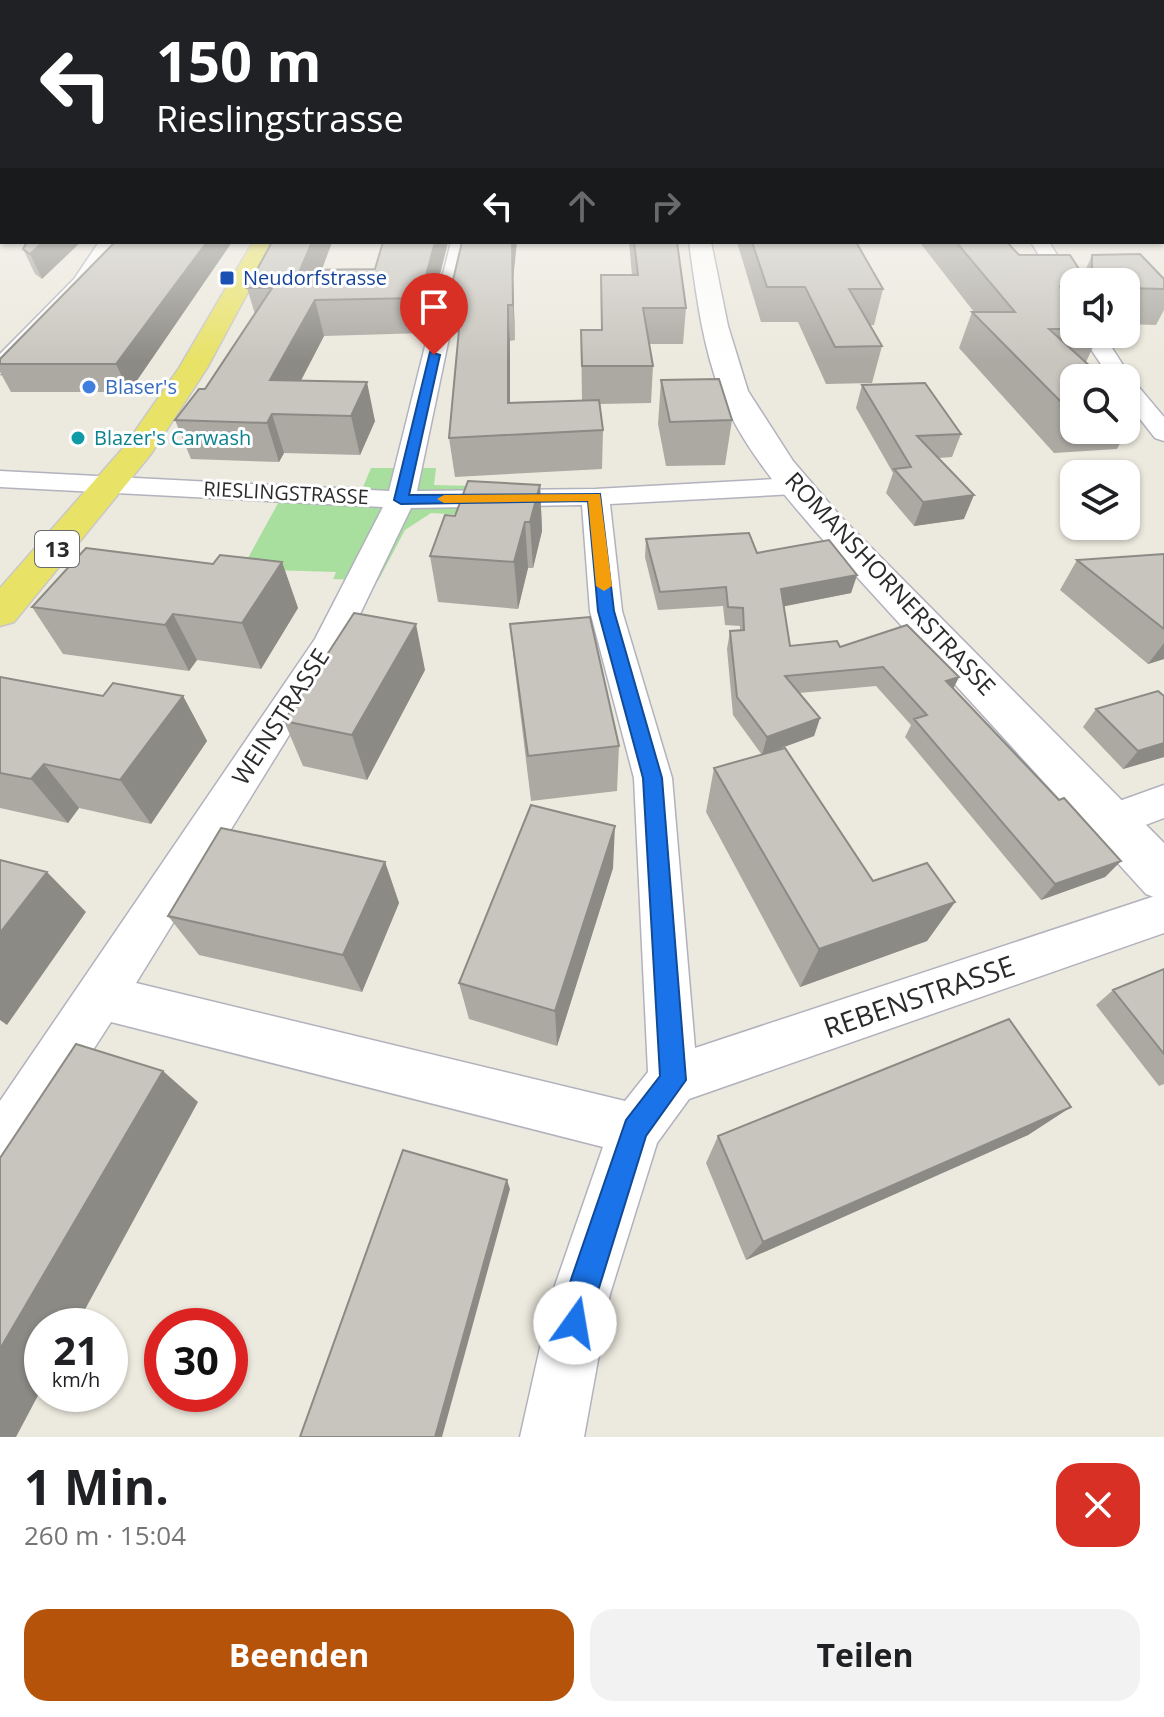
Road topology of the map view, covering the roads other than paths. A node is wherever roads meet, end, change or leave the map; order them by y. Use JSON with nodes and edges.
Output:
{"nodes":[{"id":1,"x":107,"y":244,"type":"edge"},
{"id":2,"x":263,"y":244,"type":"edge"},
{"id":3,"x":460,"y":244,"type":"edge"},
{"id":4,"x":700,"y":244,"type":"edge"},
{"id":5,"x":1041,"y":244,"type":"edge"},
{"id":6,"x":1060,"y":275,"type":"edge"},
{"id":7,"x":0,"y":367,"type":"edge"},
{"id":8,"x":1140,"y":403,"type":"edge"},
{"id":9,"x":1164,"y":433,"type":"edge"},
{"id":10,"x":0,"y":479,"type":"edge"},
{"id":11,"x":112,"y":484,"type":"junction"},
{"id":12,"x":795,"y":486,"type":"junction"},
{"id":13,"x":595,"y":497,"type":"junction"},
{"id":14,"x":401,"y":500,"type":"junction"},
{"id":15,"x":0,"y":613,"type":"edge"},
{"id":16,"x":1164,"y":801,"type":"edge"},
{"id":17,"x":1111,"y":821,"type":"junction"},
{"id":18,"x":1164,"y":878,"type":"edge"},
{"id":19,"x":1164,"y":913,"type":"edge"},
{"id":20,"x":101,"y":997,"type":"junction"},
{"id":21,"x":673,"y":1080,"type":"junction"},
{"id":22,"x":6,"y":1126,"type":"edge"},
{"id":23,"x":635,"y":1129,"type":"junction"},
{"id":24,"x":552,"y":1437,"type":"edge"}],
"edges":[{"from":1,"to":7,"type":"street"},
{"from":2,"to":11,"type":"main road","number":"13"},
{"from":3,"to":14,"type":"street","name":"WEINSTRASSE"},
{"from":4,"to":12,"type":"street","name":"ROMANSHORNERSTRASSE"},
{"from":5,"to":6,"type":"street"},
{"from":8,"to":9,"type":"street"},
{"from":10,"to":11,"type":"street","name":"RIESLINGSTRASSE"},
{"from":11,"to":14,"type":"street","name":"RIESLINGSTRASSE"},
{"from":11,"to":15,"type":"main road","number":"13"},
{"from":12,"to":13,"type":"street","name":"RIESLINGSTRASSE"},
{"from":12,"to":17,"type":"street","name":"ROMANSHORNERSTRASSE"},
{"from":13,"to":14,"type":"street","name":"RIESLINGSTRASSE"},
{"from":13,"to":21,"type":"street"},
{"from":14,"to":20,"type":"street","name":"WEINSTRASSE"},
{"from":16,"to":17,"type":"street"},
{"from":17,"to":18,"type":"street","name":"ROMANSHORNERSTRASSE"},
{"from":19,"to":21,"type":"street","name":"REBENSTRASSE"},
{"from":20,"to":22,"type":"street","name":"WEINSTRASSE"},
{"from":20,"to":23,"type":"street"},
{"from":21,"to":23,"type":"street"},
{"from":23,"to":24,"type":"street"}]}
